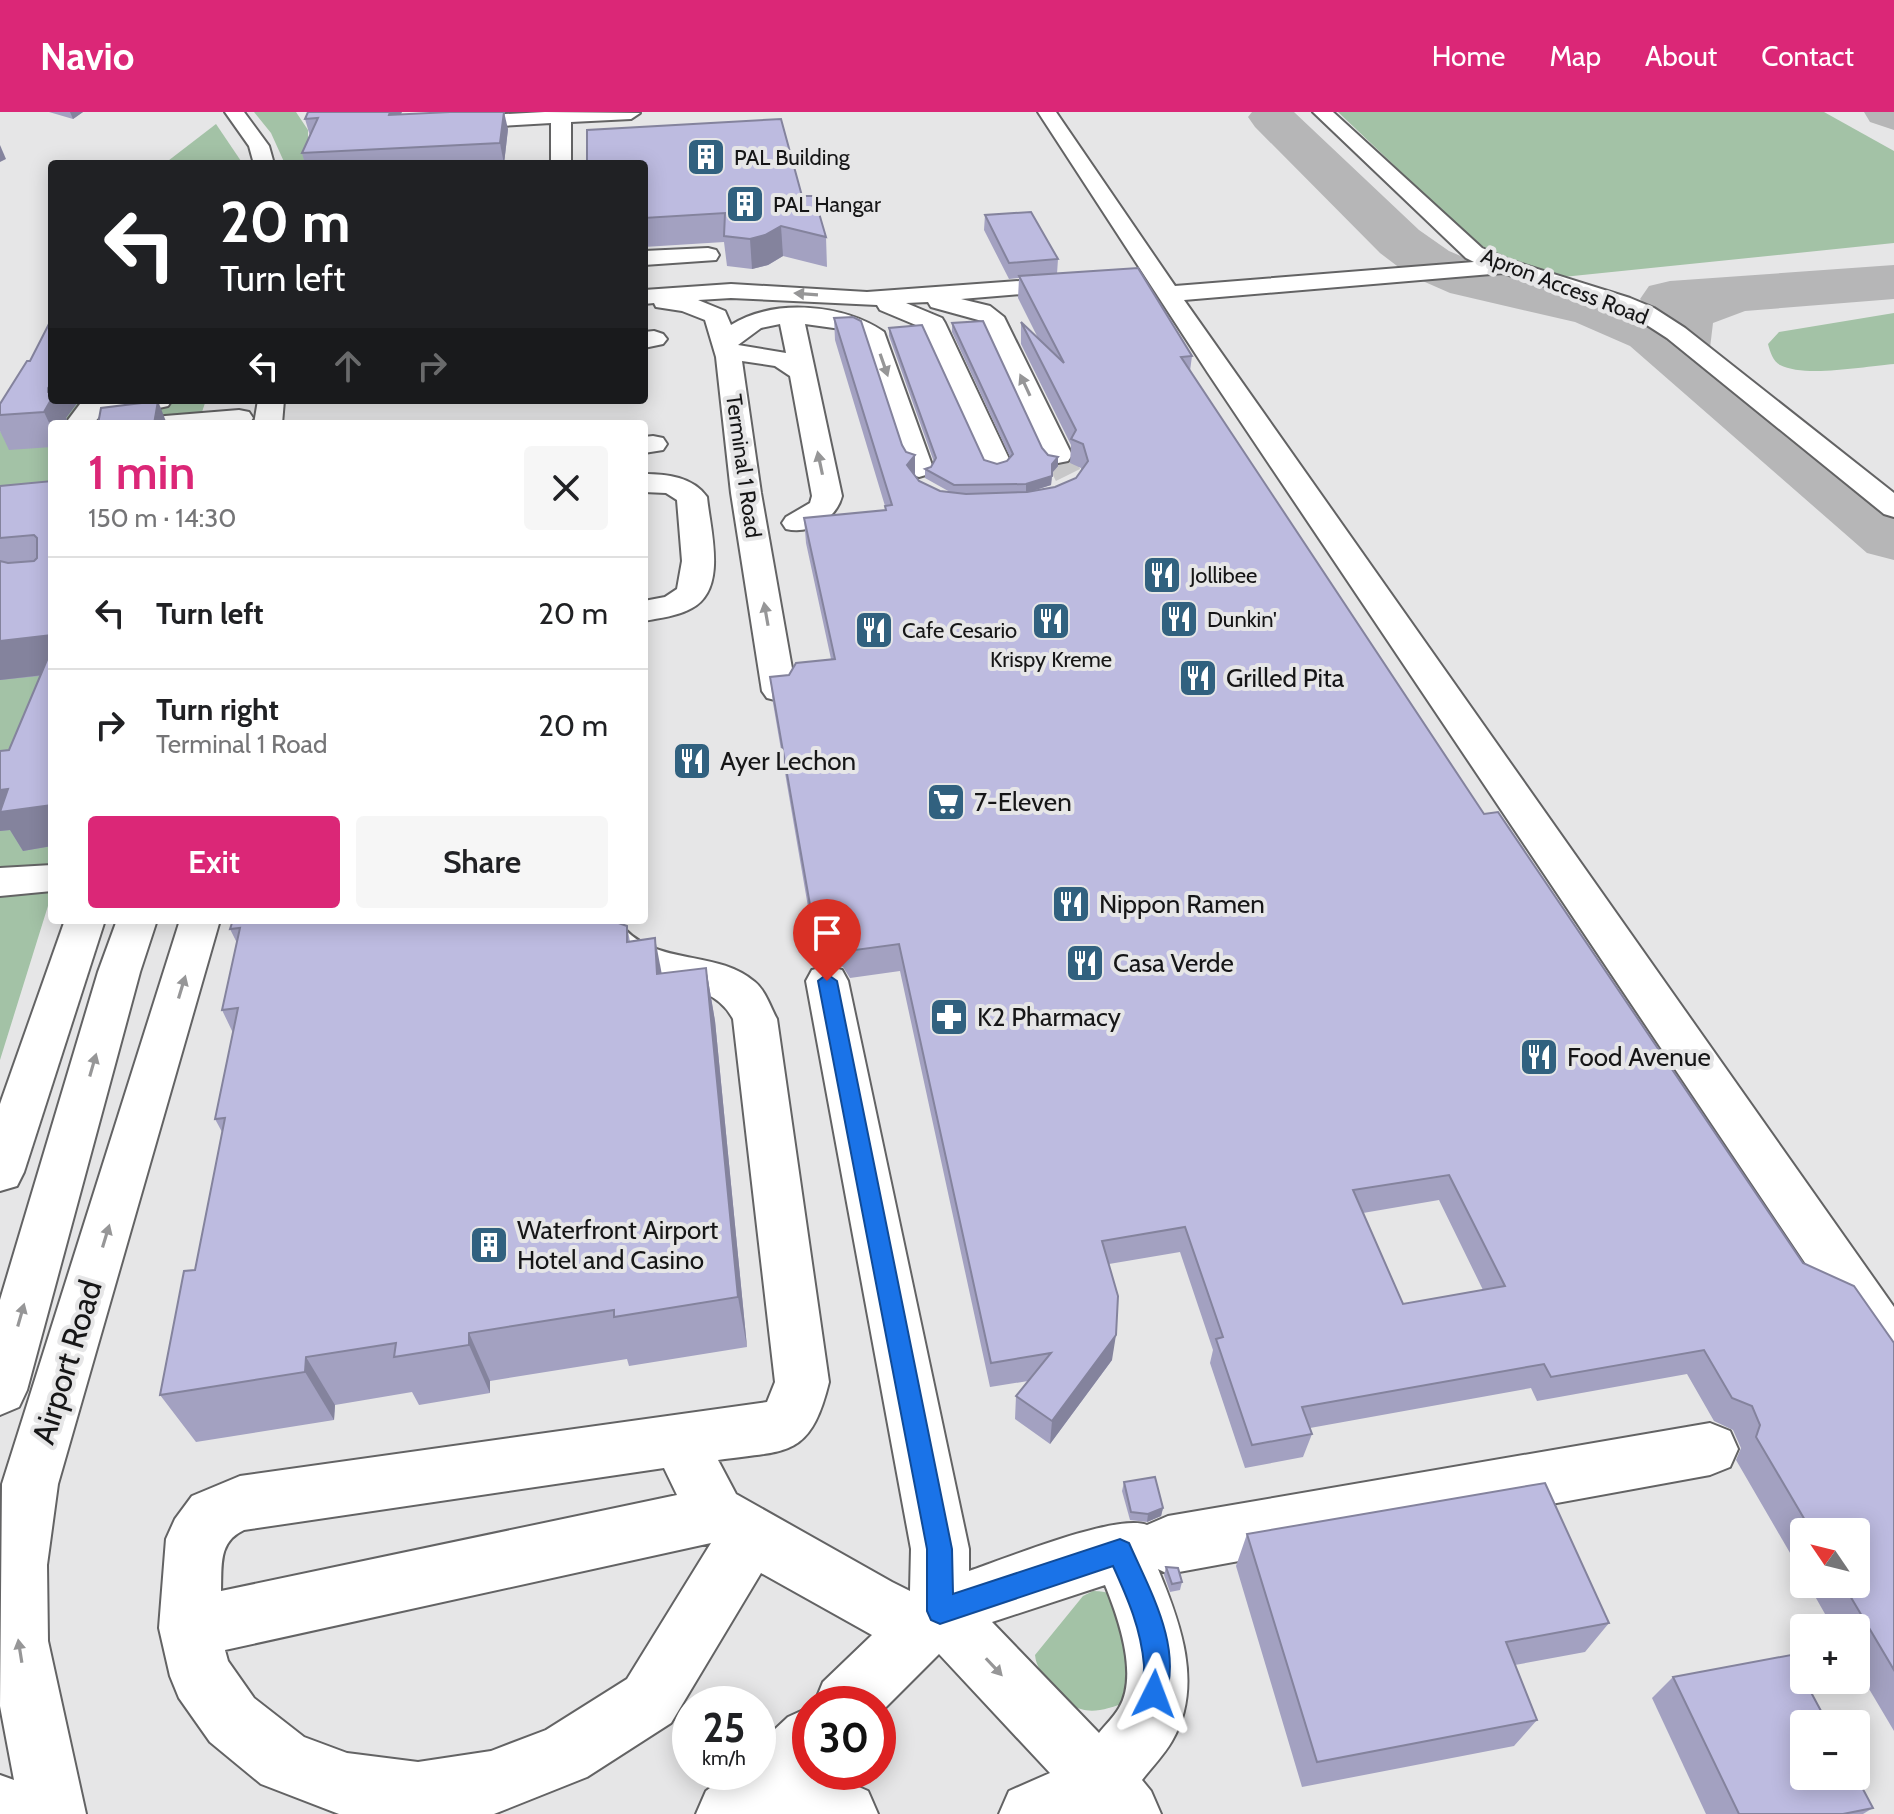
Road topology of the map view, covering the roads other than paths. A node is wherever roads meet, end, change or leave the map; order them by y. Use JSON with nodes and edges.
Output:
{"nodes":[{"id":1,"x":234,"y":112,"type":"edge"},
{"id":2,"x":631,"y":112,"type":"edge"},
{"id":3,"x":1047,"y":112,"type":"edge"},
{"id":4,"x":1322,"y":112,"type":"edge"},
{"id":5,"x":598,"y":113,"type":"edge"},
{"id":6,"x":561,"y":114,"type":"edge"},
{"id":7,"x":493,"y":116,"type":"edge"},
{"id":8,"x":443,"y":120,"type":"edge"},
{"id":9,"x":635,"y":138,"type":"edge"},
{"id":10,"x":601,"y":141,"type":"edge"},
{"id":11,"x":263,"y":160,"type":"edge"},
{"id":12,"x":561,"y":160,"type":"edge"},
{"id":13,"x":708,"y":255,"type":"dead end"},
{"id":14,"x":648,"y":258,"type":"edge"},
{"id":15,"x":1504,"y":266,"type":"junction"},
{"id":16,"x":1098,"y":282,"type":"edge"},
{"id":17,"x":1152,"y":284,"type":"junction"},
{"id":18,"x":912,"y":297,"type":"junction"},
{"id":19,"x":648,"y":299,"type":"edge"},
{"id":20,"x":867,"y":299,"type":"junction"},
{"id":21,"x":648,"y":300,"type":"edge"},
{"id":22,"x":791,"y":317,"type":"junction"},
{"id":23,"x":726,"y":346,"type":"junction"},
{"id":24,"x":800,"y":371,"type":"junction"},
{"id":25,"x":131,"y":404,"type":"edge"},
{"id":26,"x":239,"y":414,"type":"edge"},
{"id":27,"x":82,"y":420,"type":"edge"},
{"id":28,"x":195,"y":420,"type":"edge"},
{"id":29,"x":1065,"y":471,"type":"tunnel mouth"},
{"id":30,"x":1003,"y":478,"type":"edge"},
{"id":31,"x":648,"y":483,"type":"edge"},
{"id":32,"x":925,"y":484,"type":"edge"},
{"id":33,"x":1894,"y":508,"type":"edge"},
{"id":34,"x":775,"y":526,"type":"junction"},
{"id":35,"x":666,"y":604,"type":"edge"},
{"id":36,"x":779,"y":691,"type":"edge"},
{"id":37,"x":48,"y":878,"type":"edge"},
{"id":38,"x":0,"y":882,"type":"edge"},
{"id":39,"x":84,"y":924,"type":"edge"},
{"id":40,"x":136,"y":924,"type":"edge"},
{"id":41,"x":199,"y":924,"type":"edge"},
{"id":42,"x":598,"y":924,"type":"edge"},
{"id":43,"x":827,"y":981,"type":"dead end"},
{"id":44,"x":0,"y":1172,"type":"edge"},
{"id":45,"x":1894,"y":1350,"type":"edge"},
{"id":46,"x":0,"y":1390,"type":"edge"},
{"id":47,"x":679,"y":1441,"type":"junction"},
{"id":48,"x":1710,"y":1449,"type":"dead end"},
{"id":49,"x":734,"y":1524,"type":"junction"},
{"id":50,"x":1142,"y":1549,"type":"junction"},
{"id":51,"x":932,"y":1619,"type":"junction"},
{"id":52,"x":189,"y":1628,"type":"junction"},
{"id":53,"x":863,"y":1686,"type":"edge"},
{"id":54,"x":792,"y":1756,"type":"edge"},
{"id":55,"x":1114,"y":1797,"type":"edge"},
{"id":56,"x":0,"y":1807,"type":"edge"},
{"id":57,"x":734,"y":1812,"type":"edge"},
{"id":58,"x":1040,"y":1813,"type":"edge"},
{"id":59,"x":17,"y":1814,"type":"edge"},
{"id":60,"x":53,"y":1814,"type":"edge"},
{"id":61,"x":845,"y":1814,"type":"edge"}],
"edges":[{"from":1,"to":11,"type":"street"},
{"from":2,"to":5,"type":"street"},
{"from":2,"to":9,"type":"street"},
{"from":3,"to":17,"type":"street"},
{"from":4,"to":15,"type":"street","name":"Apron Access Road"},
{"from":5,"to":6,"type":"street"},
{"from":5,"to":10,"type":"street"},
{"from":6,"to":7,"type":"street"},
{"from":6,"to":12,"type":"street"},
{"from":7,"to":8,"type":"street"},
{"from":13,"to":14,"type":"street"},
{"from":15,"to":17,"type":"street"},
{"from":15,"to":33,"type":"street","name":"Apron Access Road"},
{"from":16,"to":18,"type":"street"},
{"from":17,"to":45,"type":"street"},
{"from":18,"to":20,"type":"street"},
{"from":29,"to":18,"type":"street","one_way":true},
{"from":20,"to":19,"type":"street","one_way":true},
{"from":20,"to":30,"type":"street"},
{"from":21,"to":23,"type":"street","name":"Terminal 1 Road"},
{"from":22,"to":23,"type":"street"},
{"from":22,"to":24,"type":"street"},
{"from":22,"to":32,"type":"street","one_way":true},
{"from":23,"to":24,"type":"street"},
{"from":23,"to":34,"type":"street","name":"Terminal 1 Road"},
{"from":34,"to":24,"type":"street","one_way":true},
{"from":25,"to":27,"type":"street"},
{"from":26,"to":28,"type":"street"},
{"from":31,"to":35,"type":"street"},
{"from":36,"to":34,"type":"street","name":"Terminal 1 Road","one_way":true},
{"from":37,"to":38,"type":"street"},
{"from":39,"to":44,"type":"street"},
{"from":46,"to":40,"type":"street","name":"Airport Road","one_way":true},
{"from":60,"to":41,"type":"street","name":"Airport Road","one_way":true},
{"from":42,"to":47,"type":"street"},
{"from":43,"to":51,"type":"street"},
{"from":47,"to":49,"type":"street"},
{"from":47,"to":52,"type":"street"},
{"from":48,"to":50,"type":"street"},
{"from":49,"to":51,"type":"street"},
{"from":49,"to":52,"type":"street"},
{"from":49,"to":52,"type":"street"},
{"from":50,"to":51,"type":"street"},
{"from":50,"to":55,"type":"street"},
{"from":51,"to":53,"type":"street"},
{"from":51,"to":55,"type":"street","one_way":true},
{"from":54,"to":57,"type":"street"},
{"from":55,"to":58,"type":"street"},
{"from":56,"to":59,"type":"street"},
{"from":57,"to":61,"type":"street"}]}
